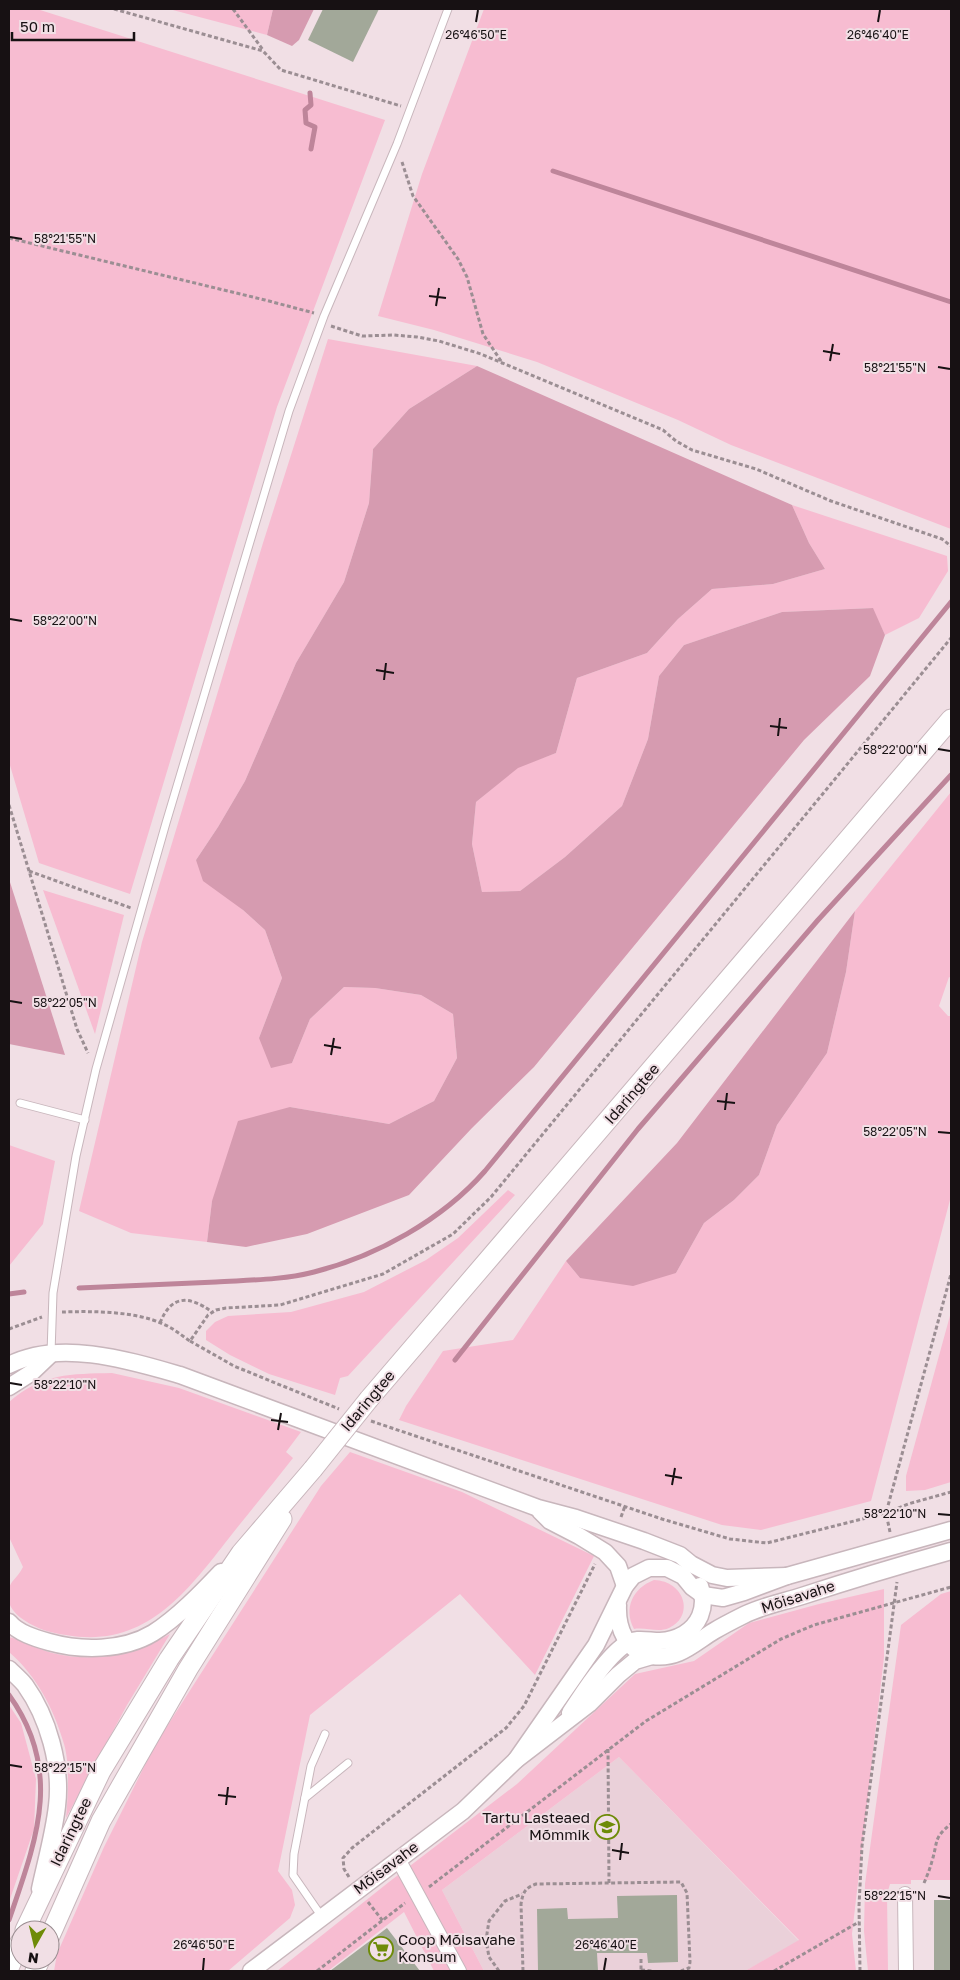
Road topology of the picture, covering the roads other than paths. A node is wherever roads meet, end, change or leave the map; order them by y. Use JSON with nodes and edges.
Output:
{"nodes":[{"id":1,"x":448,"y":9,"type":"edge"},
{"id":2,"x":951,"y":719,"type":"edge"},
{"id":3,"x":20,"y":1102,"type":"dead end"},
{"id":4,"x":84,"y":1120,"type":"junction"},
{"id":5,"x":51,"y":1354,"type":"junction"},
{"id":6,"x":9,"y":1365,"type":"edge"},
{"id":7,"x":9,"y":1388,"type":"edge"},
{"id":8,"x":313,"y":1469,"type":"junction"},
{"id":9,"x":538,"y":1508,"type":"junction"},
{"id":10,"x":951,"y":1530,"type":"edge"},
{"id":11,"x":951,"y":1551,"type":"edge"},
{"id":12,"x":241,"y":1553,"type":"junction"},
{"id":13,"x":692,"y":1564,"type":"junction"},
{"id":14,"x":787,"y":1576,"type":"junction"},
{"id":15,"x":625,"y":1586,"type":"junction"},
{"id":16,"x":703,"y":1594,"type":"junction"},
{"id":17,"x":618,"y":1602,"type":"junction"},
{"id":18,"x":9,"y":1622,"type":"edge"},
{"id":19,"x":628,"y":1642,"type":"junction"},
{"id":20,"x":652,"y":1656,"type":"junction"},
{"id":21,"x":9,"y":1668,"type":"edge"},
{"id":22,"x":561,"y":1727,"type":"junction"},
{"id":23,"x":325,"y":1734,"type":"dead end"},
{"id":24,"x":516,"y":1760,"type":"junction"},
{"id":25,"x":348,"y":1763,"type":"dead end"},
{"id":26,"x":305,"y":1798,"type":"junction"},
{"id":27,"x":398,"y":1859,"type":"junction"},
{"id":28,"x":905,"y":1894,"type":"dead end"},
{"id":29,"x":37,"y":1903,"type":"junction"},
{"id":30,"x":322,"y":1917,"type":"junction"},
{"id":31,"x":29,"y":1920,"type":"edge"},
{"id":32,"x":58,"y":1920,"type":"edge"},
{"id":33,"x":251,"y":1971,"type":"edge"},
{"id":34,"x":460,"y":1971,"type":"edge"},
{"id":35,"x":906,"y":1971,"type":"edge"}],
"edges":[{"from":1,"to":4,"type":"lane"},
{"from":2,"to":8,"type":"main road","name":"Idaringtee","bridge":true},
{"from":3,"to":4,"type":"lane"},
{"from":4,"to":5,"type":"lane"},
{"from":5,"to":6,"type":"street"},
{"from":5,"to":7,"type":"street"},
{"from":5,"to":9,"type":"street"},
{"from":8,"to":12,"type":"main road","name":"Idaringtee"},
{"from":8,"to":32,"type":"main road","name":"Idaringtee"},
{"from":9,"to":13,"type":"street"},
{"from":9,"to":15,"type":"street"},
{"from":10,"to":14,"type":"street","name":"Mõisavahe"},
{"from":11,"to":20,"type":"street","name":"Mõisavahe"},
{"from":12,"to":18,"type":"street"},
{"from":12,"to":29,"type":"main road","name":"Idaringtee"},
{"from":13,"to":14,"type":"street"},
{"from":13,"to":16,"type":"street"},
{"from":14,"to":16,"type":"street","name":"Mõisavahe"},
{"from":15,"to":16,"type":"street","name":"Mõisavahe"},
{"from":15,"to":17,"type":"street","name":"Mõisavahe"},
{"from":16,"to":19,"type":"street"},
{"from":17,"to":19,"type":"street","name":"Mõisavahe"},
{"from":17,"to":24,"type":"street","name":"Mõisavahe"},
{"from":19,"to":20,"type":"street"},
{"from":19,"to":22,"type":"street","name":"Mõisavahe"},
{"from":20,"to":22,"type":"street","name":"Mõisavahe"},
{"from":21,"to":29,"type":"street"},
{"from":22,"to":24,"type":"street","name":"Mõisavahe"},
{"from":23,"to":26,"type":"lane"},
{"from":24,"to":27,"type":"street","name":"Mõisavahe"},
{"from":25,"to":26,"type":"lane"},
{"from":26,"to":30,"type":"lane"},
{"from":27,"to":30,"type":"street","name":"Mõisavahe"},
{"from":27,"to":34,"type":"street"},
{"from":28,"to":35,"type":"street"},
{"from":29,"to":31,"type":"main road","name":"Idaringtee"},
{"from":30,"to":33,"type":"street","name":"Mõisavahe"}]}
